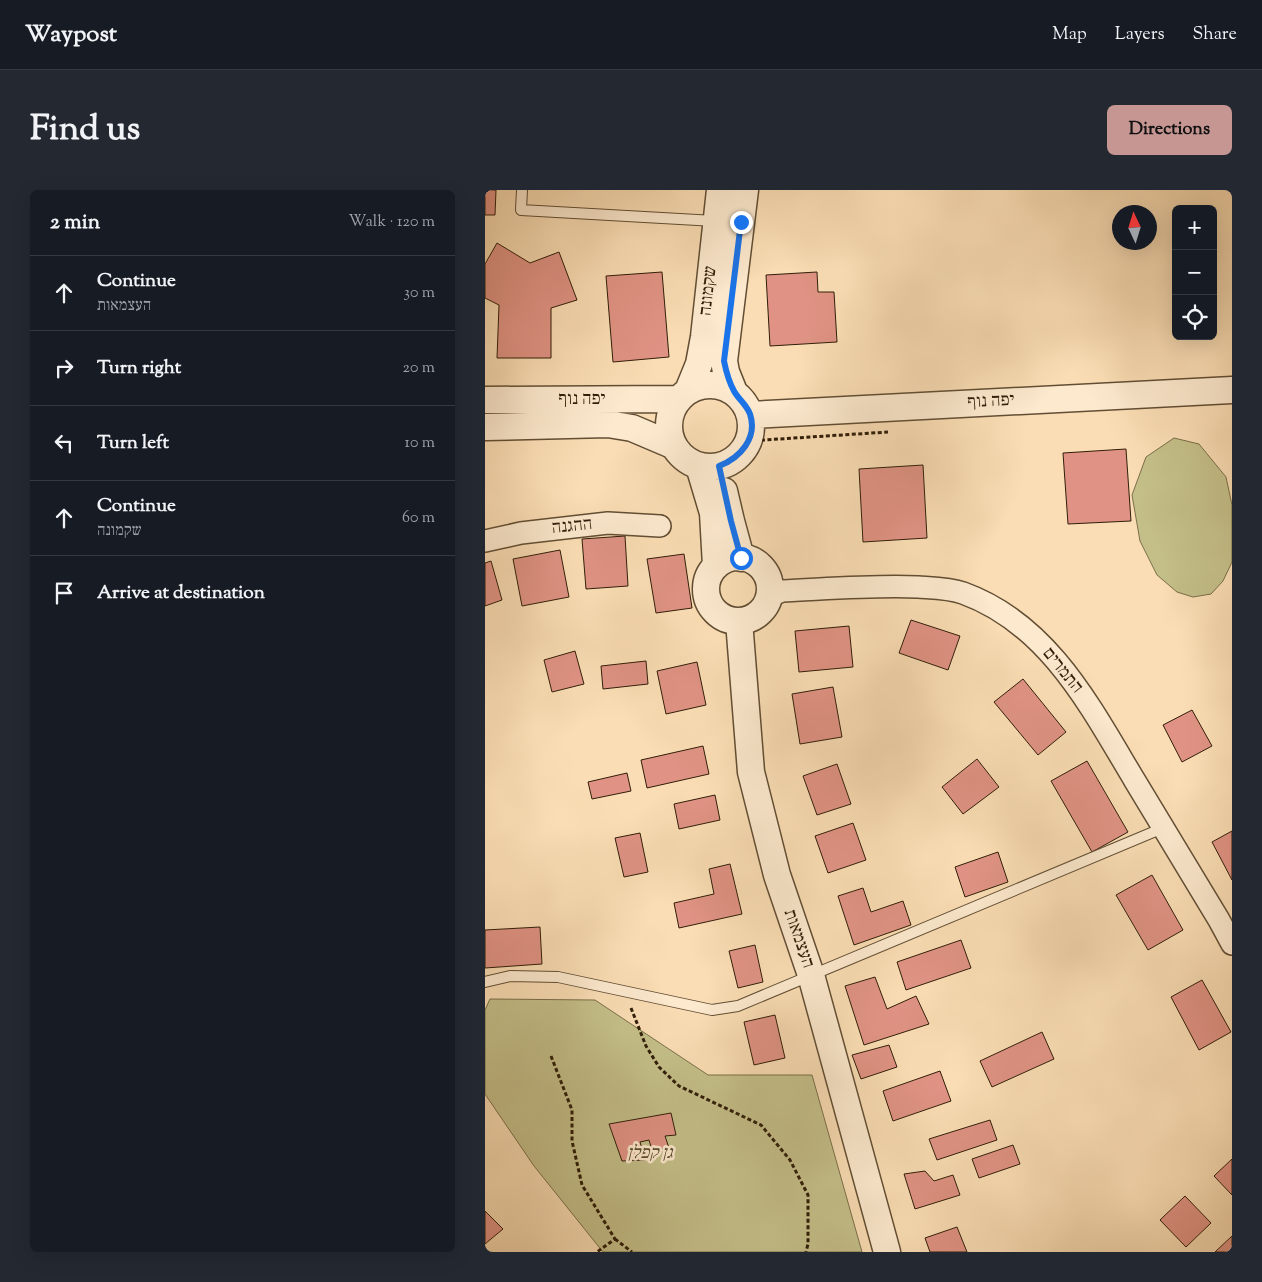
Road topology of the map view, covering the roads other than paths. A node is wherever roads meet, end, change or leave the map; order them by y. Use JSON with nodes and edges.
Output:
{"nodes":[{"id":1,"x":522,"y":190,"type":"edge"},
{"id":2,"x":720,"y":190,"type":"edge"},
{"id":3,"x":745,"y":190,"type":"edge"},
{"id":4,"x":729,"y":221,"type":"junction"},
{"id":5,"x":1232,"y":390,"type":"edge"},
{"id":6,"x":735,"y":392,"type":"junction"},
{"id":7,"x":683,"y":395,"type":"junction"},
{"id":8,"x":485,"y":400,"type":"edge"},
{"id":9,"x":750,"y":415,"type":"junction"},
{"id":10,"x":485,"y":427,"type":"edge"},
{"id":11,"x":672,"y":444,"type":"junction"},
{"id":12,"x":709,"y":466,"type":"junction"},
{"id":13,"x":660,"y":526,"type":"dead end"},
{"id":14,"x":485,"y":541,"type":"edge"},
{"id":15,"x":741,"y":558,"type":"junction"},
{"id":16,"x":716,"y":566,"type":"junction"},
{"id":17,"x":770,"y":596,"type":"junction"},
{"id":18,"x":739,"y":621,"type":"junction"},
{"id":19,"x":1163,"y":828,"type":"junction"},
{"id":20,"x":1226,"y":917,"type":"edge"},
{"id":21,"x":1232,"y":944,"type":"edge"},
{"id":22,"x":811,"y":975,"type":"junction"},
{"id":23,"x":485,"y":982,"type":"edge"},
{"id":24,"x":887,"y":1252,"type":"edge"}],
"edges":[{"from":1,"to":4,"type":"lane"},
{"from":2,"to":4,"type":"street","name":"שקמונה"},
{"from":3,"to":4,"type":"street","name":"שקמונה"},
{"from":4,"to":6,"type":"street","name":"שקמונה"},
{"from":4,"to":7,"type":"street","name":"שקמונה"},
{"from":5,"to":9,"type":"street","name":"יפה נוף"},
{"from":6,"to":7,"type":"street"},
{"from":6,"to":9,"type":"street"},
{"from":7,"to":8,"type":"street","name":"יפה נוף"},
{"from":7,"to":11,"type":"street"},
{"from":9,"to":12,"type":"street"},
{"from":10,"to":11,"type":"street","name":"יפה נוף"},
{"from":11,"to":12,"type":"street"},
{"from":12,"to":15,"type":"street"},
{"from":12,"to":16,"type":"street"},
{"from":13,"to":14,"type":"street","name":"ההגנה"},
{"from":15,"to":16,"type":"street"},
{"from":15,"to":17,"type":"street"},
{"from":16,"to":18,"type":"street"},
{"from":17,"to":18,"type":"street"},
{"from":17,"to":19,"type":"street","name":"התמרים"},
{"from":18,"to":22,"type":"street","name":"העצמאות"},
{"from":19,"to":20,"type":"street","name":"התמרים"},
{"from":19,"to":22,"type":"lane"},
{"from":20,"to":21,"type":"street","name":"התמרים"},
{"from":22,"to":23,"type":"lane"},
{"from":22,"to":24,"type":"street","name":"העצמאות"}]}
